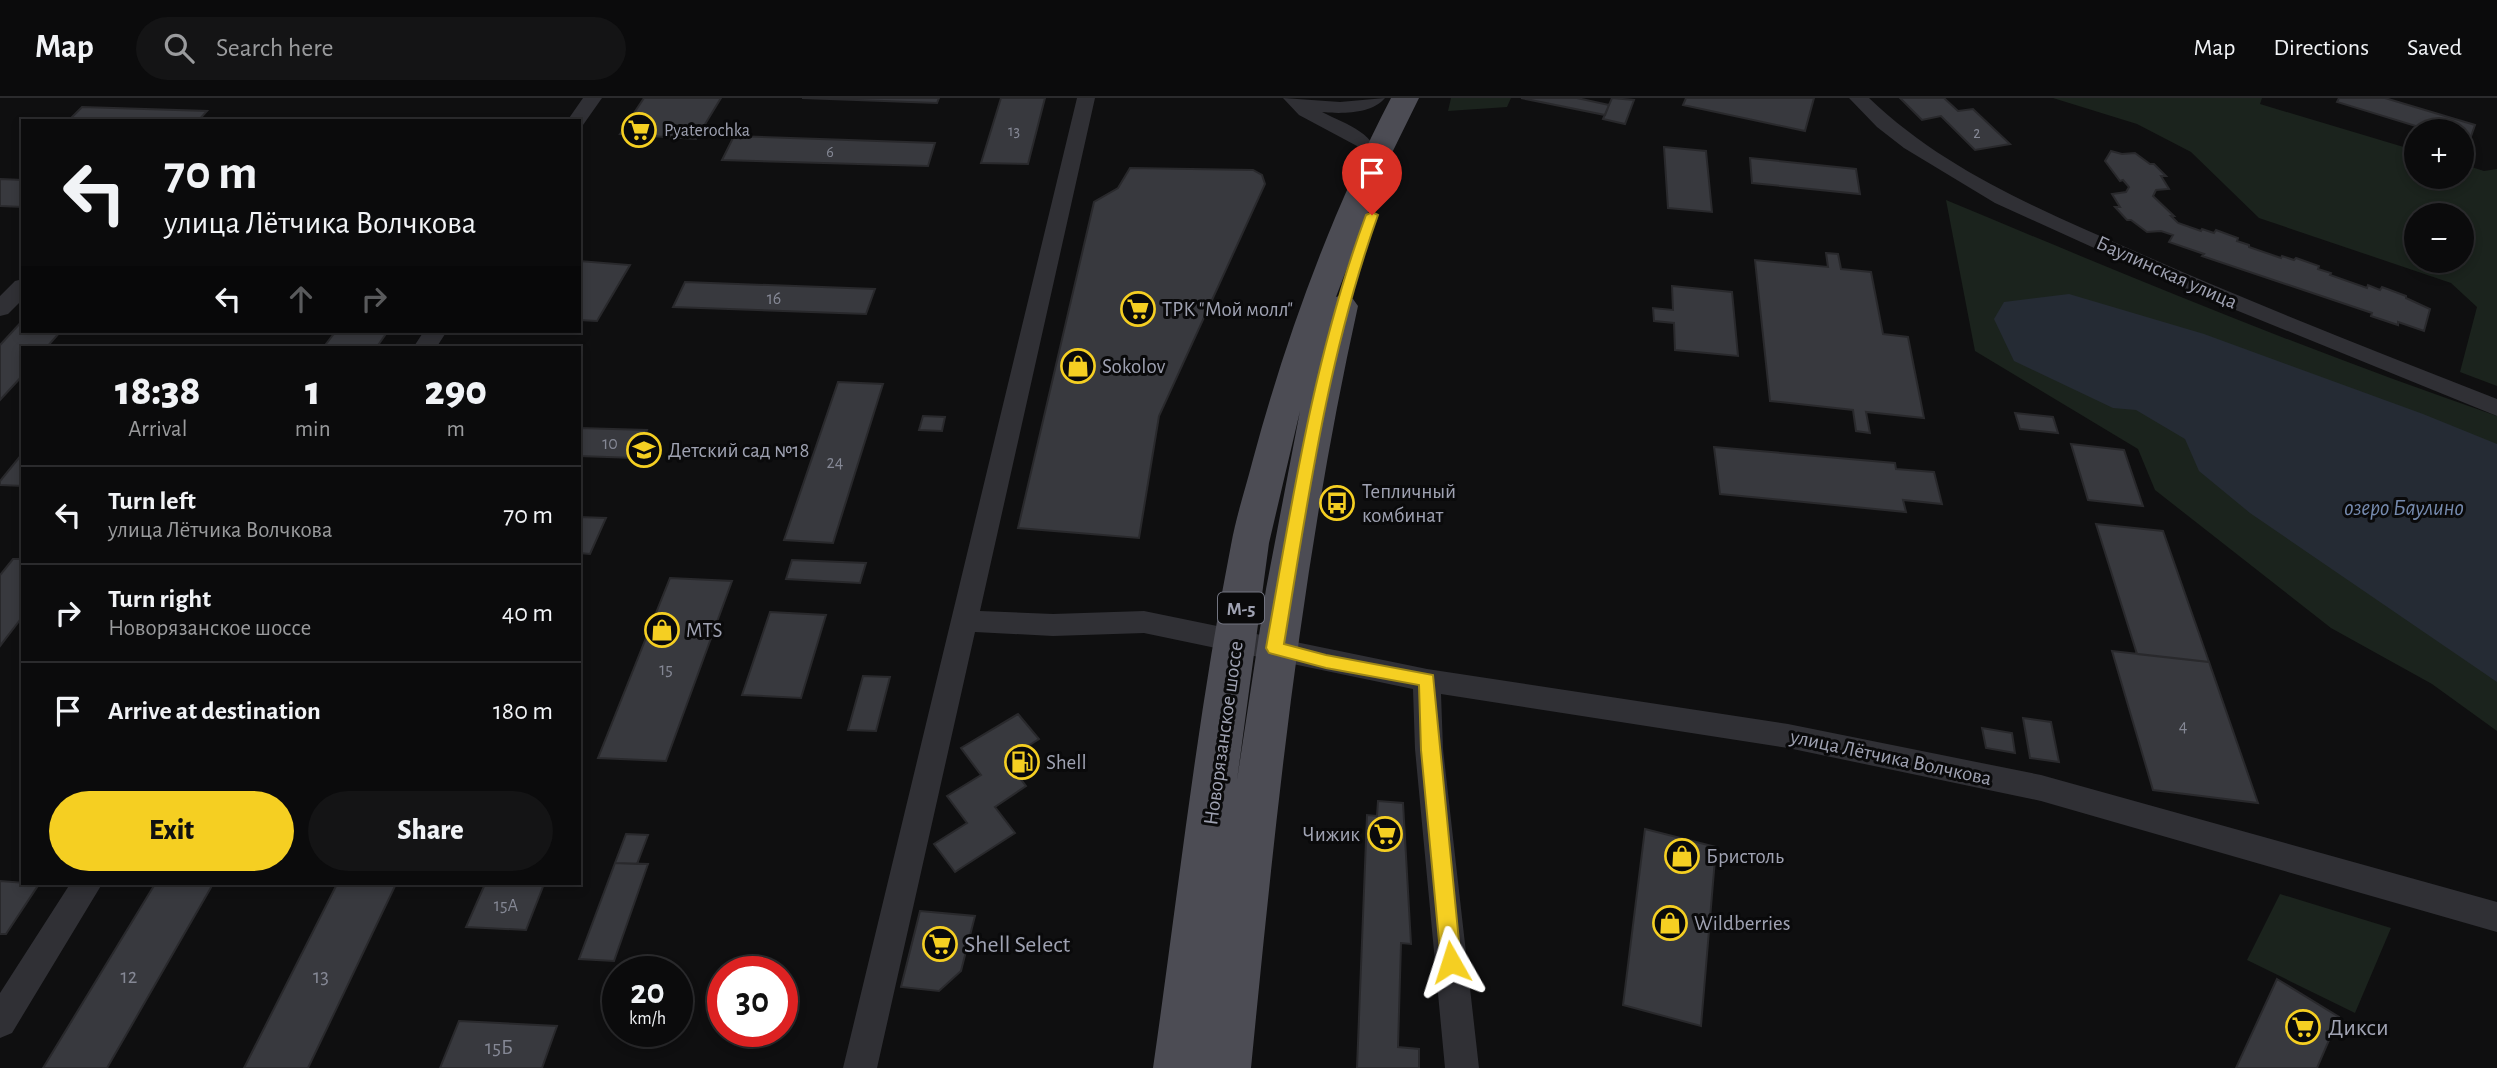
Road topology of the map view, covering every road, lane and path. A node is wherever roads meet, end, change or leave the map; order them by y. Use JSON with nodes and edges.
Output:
{"nodes":[{"id":1,"x":593,"y":98,"type":"edge"},
{"id":2,"x":1086,"y":98,"type":"edge"},
{"id":3,"x":1293,"y":98,"type":"edge"},
{"id":4,"x":1376,"y":98,"type":"edge"},
{"id":5,"x":1405,"y":98,"type":"edge"},
{"id":6,"x":1426,"y":98,"type":"edge"},
{"id":7,"x":1858,"y":98,"type":"edge"},
{"id":8,"x":577,"y":119,"type":"edge"},
{"id":9,"x":1380,"y":169,"type":"junction"},
{"id":10,"x":21,"y":288,"type":"edge"},
{"id":11,"x":0,"y":309,"type":"edge"},
{"id":12,"x":2497,"y":408,"type":"edge"},
{"id":13,"x":965,"y":621,"type":"junction"},
{"id":14,"x":1255,"y":644,"type":"junction"},
{"id":15,"x":1427,"y":680,"type":"junction"},
{"id":16,"x":86,"y":885,"type":"edge"},
{"id":17,"x":2497,"y":918,"type":"edge"},
{"id":18,"x":0,"y":1023,"type":"edge"},
{"id":19,"x":860,"y":1068,"type":"edge"},
{"id":20,"x":1178,"y":1068,"type":"edge"},
{"id":21,"x":1226,"y":1068,"type":"edge"},
{"id":22,"x":1462,"y":1068,"type":"edge"}],
"edges":[{"from":1,"to":8,"type":"street"},
{"from":2,"to":13,"type":"street"},
{"from":3,"to":4,"type":"street"},
{"from":3,"to":9,"type":"street"},
{"from":5,"to":9,"type":"main road","number":"М-5"},
{"from":6,"to":9,"type":"main road","number":"М-5"},
{"from":7,"to":12,"type":"street","name":"Баулинская улица"},
{"from":9,"to":14,"type":"main road","name":"Новорязанское шоссе","number":"М-5"},
{"from":10,"to":11,"type":"street"},
{"from":13,"to":14,"type":"street","name":"улица Лётчика Волчкова"},
{"from":13,"to":19,"type":"street"},
{"from":14,"to":15,"type":"street","name":"улица Лётчика Волчкова"},
{"from":14,"to":20,"type":"main road","name":"Новорязанское шоссе","number":"М-5"},
{"from":14,"to":21,"type":"main road","name":"Новорязанское шоссе","number":"М-5"},
{"from":15,"to":17,"type":"street","name":"улица Лётчика Волчкова"},
{"from":15,"to":22,"type":"street"},
{"from":16,"to":18,"type":"street"}]}
